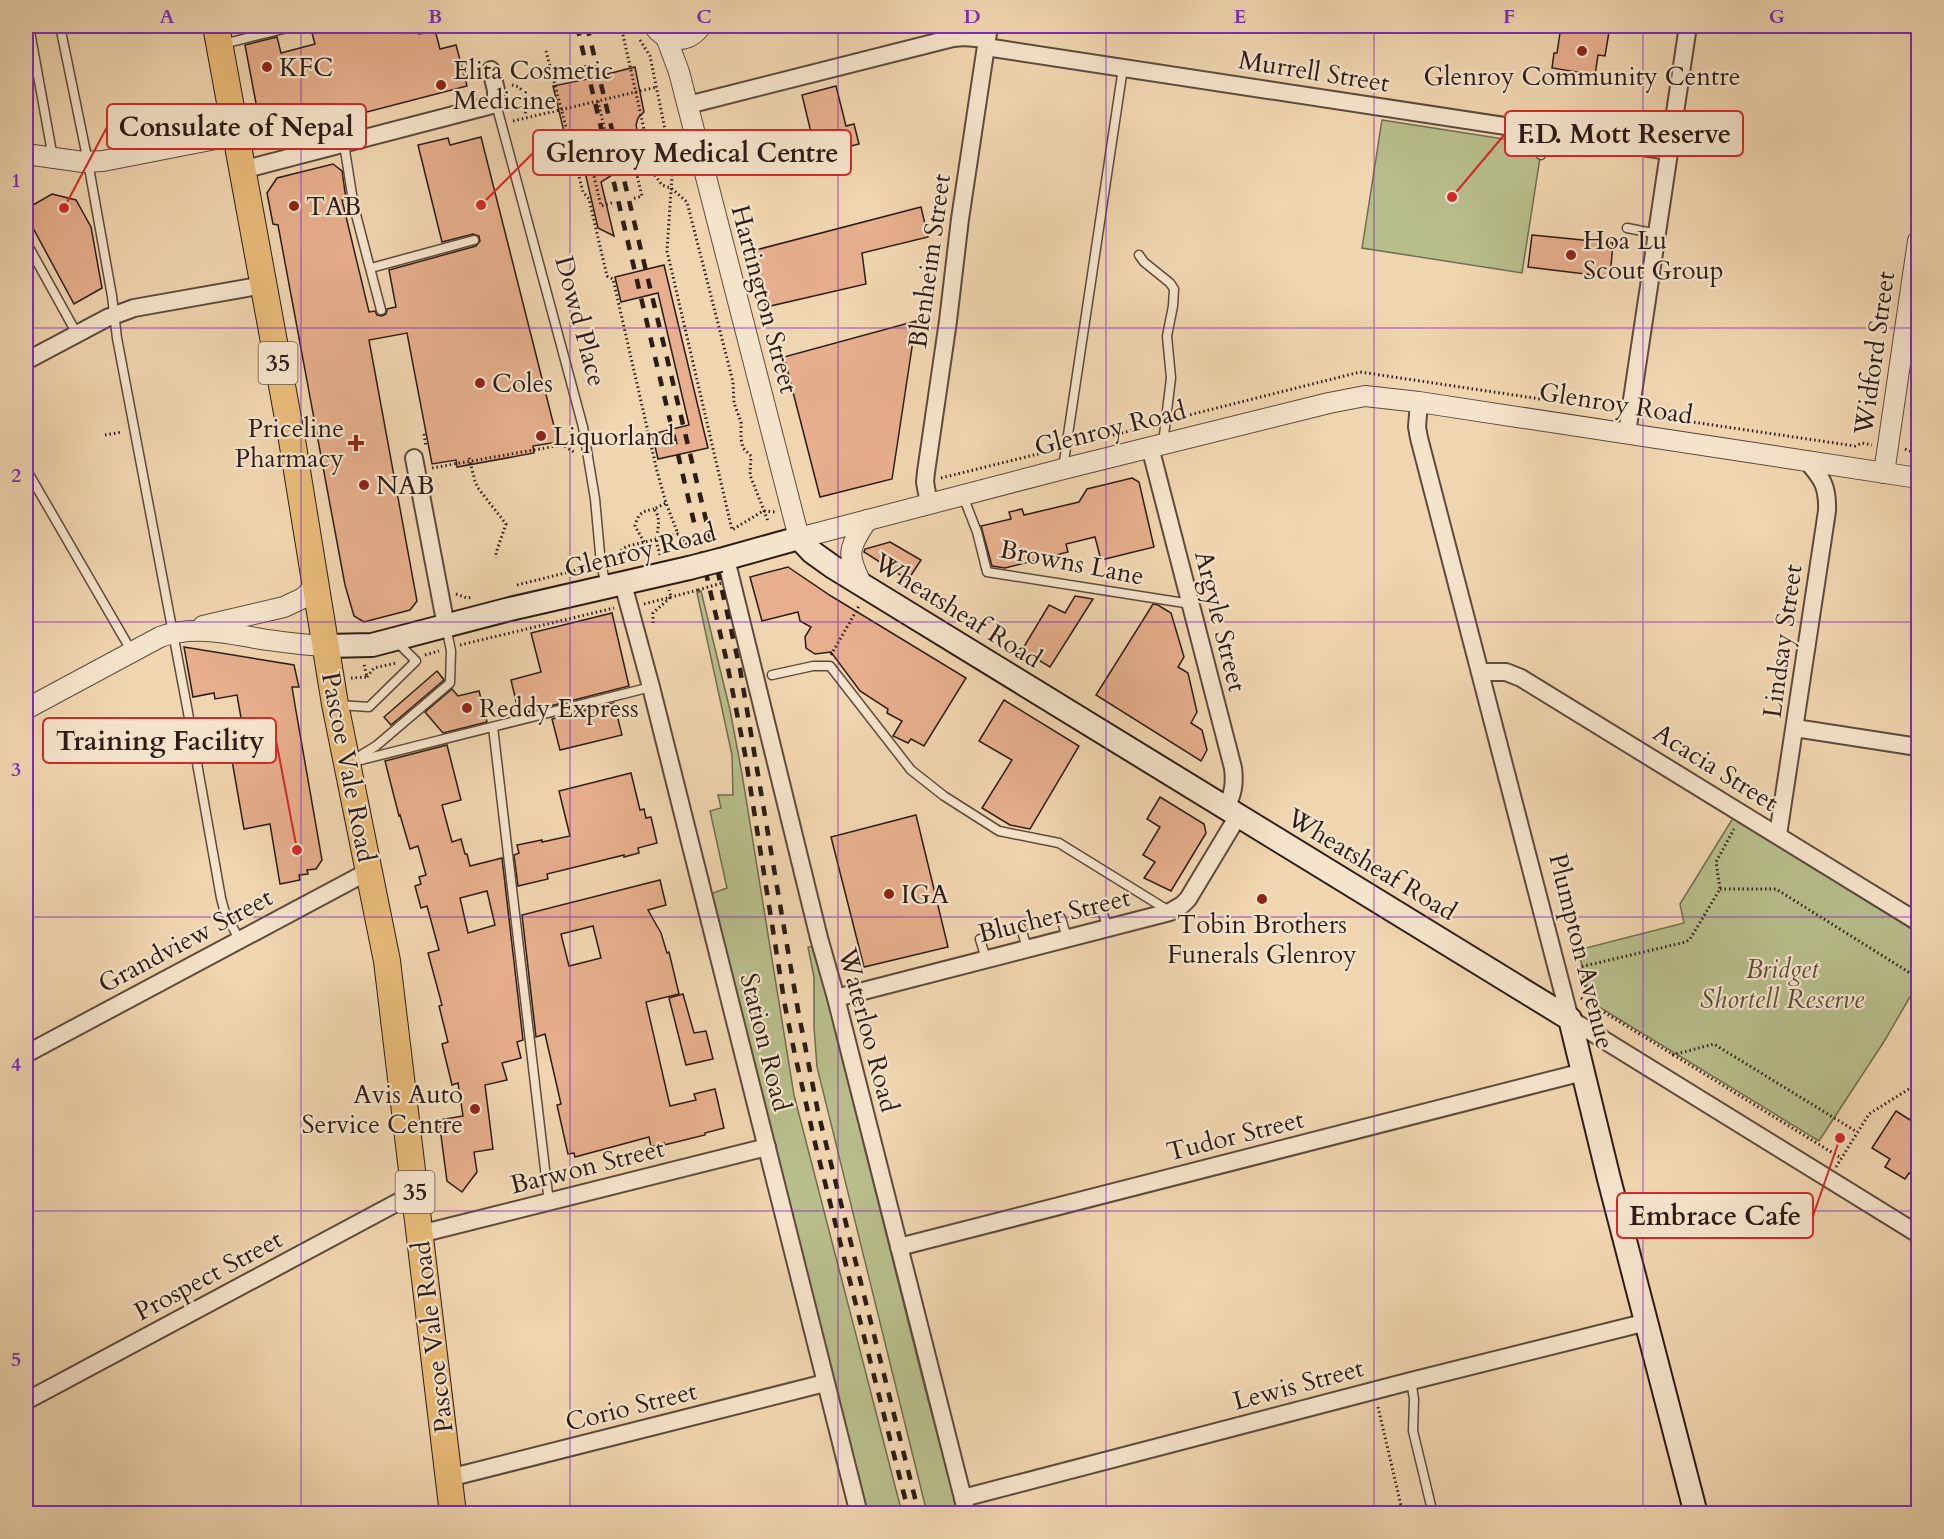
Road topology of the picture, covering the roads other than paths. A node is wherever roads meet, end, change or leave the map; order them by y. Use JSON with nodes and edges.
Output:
{"nodes":[{"id":1,"x":29,"y":26,"type":"edge"},
{"id":2,"x":60,"y":26,"type":"edge"},
{"id":3,"x":295,"y":26,"type":"edge"},
{"id":4,"x":1688,"y":26,"type":"edge"},
{"id":5,"x":660,"y":31,"type":"edge"},
{"id":6,"x":696,"y":31,"type":"edge"},
{"id":7,"x":217,"y":35,"type":"edge"},
{"id":8,"x":987,"y":37,"type":"edge"},
{"id":9,"x":1124,"y":68,"type":"junction"},
{"id":10,"x":679,"y":72,"type":"junction"},
{"id":11,"x":493,"y":77,"type":"road end"},
{"id":12,"x":496,"y":104,"type":"junction"},
{"id":13,"x":688,"y":105,"type":"junction"},
{"id":14,"x":1542,"y":132,"type":"junction"},
{"id":15,"x":236,"y":135,"type":"junction"},
{"id":16,"x":344,"y":144,"type":"junction"},
{"id":17,"x":1669,"y":152,"type":"junction"},
{"id":18,"x":26,"y":154,"type":"edge"},
{"id":19,"x":1541,"y":154,"type":"dead end"},
{"id":20,"x":53,"y":159,"type":"junction"},
{"id":21,"x":88,"y":162,"type":"junction"},
{"id":22,"x":242,"y":170,"type":"junction"},
{"id":23,"x":1627,"y":228,"type":"dead end"},
{"id":24,"x":1658,"y":234,"type":"junction"},
{"id":25,"x":474,"y":240,"type":"dead end"},
{"id":26,"x":1918,"y":241,"type":"edge"},
{"id":27,"x":26,"y":242,"type":"edge"},
{"id":28,"x":1139,"y":255,"type":"dead end"},
{"id":29,"x":370,"y":268,"type":"junction"},
{"id":30,"x":264,"y":285,"type":"junction"},
{"id":31,"x":381,"y":310,"type":"dead end"},
{"id":32,"x":114,"y":314,"type":"junction"},
{"id":33,"x":77,"y":334,"type":"junction"},
{"id":34,"x":26,"y":361,"type":"edge"},
{"id":35,"x":1419,"y":402,"type":"junction"},
{"id":36,"x":1627,"y":433,"type":"junction"},
{"id":37,"x":1156,"y":445,"type":"junction"},
{"id":38,"x":421,"y":458,"type":"road end"},
{"id":39,"x":1806,"y":460,"type":"junction"},
{"id":40,"x":1063,"y":469,"type":"junction"},
{"id":41,"x":26,"y":470,"type":"edge"},
{"id":42,"x":1884,"y":473,"type":"junction"},
{"id":43,"x":1918,"y":478,"type":"edge"},
{"id":44,"x":962,"y":495,"type":"junction"},
{"id":45,"x":929,"y":504,"type":"junction"},
{"id":46,"x":867,"y":520,"type":"junction"},
{"id":47,"x":799,"y":538,"type":"junction"},
{"id":48,"x":723,"y":560,"type":"junction"},
{"id":49,"x":316,"y":585,"type":"junction"},
{"id":50,"x":866,"y":586,"type":"junction"},
{"id":51,"x":618,"y":597,"type":"junction"},
{"id":52,"x":1191,"y":604,"type":"junction"},
{"id":53,"x":179,"y":631,"type":"junction"},
{"id":54,"x":448,"y":636,"type":"junction"},
{"id":55,"x":395,"y":639,"type":"junction"},
{"id":56,"x":326,"y":646,"type":"junction"},
{"id":57,"x":132,"y":652,"type":"junction"},
{"id":58,"x":1481,"y":672,"type":"junction"},
{"id":59,"x":772,"y":675,"type":"dead end"},
{"id":60,"x":651,"y":687,"type":"junction"},
{"id":61,"x":335,"y":704,"type":"junction"},
{"id":62,"x":26,"y":709,"type":"edge"},
{"id":63,"x":493,"y":727,"type":"junction"},
{"id":64,"x":1795,"y":728,"type":"junction"},
{"id":65,"x":1918,"y":747,"type":"edge"},
{"id":66,"x":347,"y":763,"type":"junction"},
{"id":67,"x":1232,"y":812,"type":"junction"},
{"id":68,"x":1778,"y":835,"type":"junction"},
{"id":69,"x":369,"y":871,"type":"junction"},
{"id":70,"x":1101,"y":908,"type":"dead end"},
{"id":71,"x":1170,"y":912,"type":"junction"},
{"id":72,"x":1061,"y":918,"type":"dead end"},
{"id":73,"x":1918,"y":922,"type":"edge"},
{"id":74,"x":1021,"y":928,"type":"dead end"},
{"id":75,"x":1108,"y":928,"type":"junction"},
{"id":76,"x":1067,"y":938,"type":"junction"},
{"id":77,"x":239,"y":939,"type":"junction"},
{"id":78,"x":980,"y":939,"type":"dead end"},
{"id":79,"x":1027,"y":948,"type":"junction"},
{"id":80,"x":986,"y":959,"type":"junction"},
{"id":81,"x":836,"y":998,"type":"junction"},
{"id":82,"x":1570,"y":1019,"type":"junction"},
{"id":83,"x":26,"y":1054,"type":"edge"},
{"id":84,"x":1583,"y":1072,"type":"junction"},
{"id":85,"x":767,"y":1148,"type":"junction"},
{"id":86,"x":415,"y":1193,"type":"junction"},
{"id":87,"x":549,"y":1203,"type":"junction"},
{"id":88,"x":420,"y":1234,"type":"junction"},
{"id":89,"x":1918,"y":1234,"type":"edge"},
{"id":90,"x":899,"y":1247,"type":"junction"},
{"id":91,"x":1647,"y":1322,"type":"junction"},
{"id":92,"x":1411,"y":1381,"type":"junction"},
{"id":93,"x":825,"y":1383,"type":"junction"},
{"id":94,"x":26,"y":1401,"type":"edge"},
{"id":95,"x":449,"y":1478,"type":"junction"},
{"id":96,"x":965,"y":1506,"type":"edge"},
{"id":97,"x":453,"y":1514,"type":"edge"},
{"id":98,"x":859,"y":1514,"type":"edge"},
{"id":99,"x":1433,"y":1514,"type":"edge"},
{"id":100,"x":1696,"y":1514,"type":"edge"}],
"edges":[{"from":1,"to":20,"type":"lane"},
{"from":2,"to":21,"type":"lane"},
{"from":3,"to":7,"type":"lane"},
{"from":4,"to":17,"type":"street"},
{"from":5,"to":6,"type":"street"},
{"from":5,"to":10,"type":"street","name":"Hartington Street"},
{"from":6,"to":10,"type":"street"},
{"from":7,"to":15,"type":"main road","name":"Pascoe Vale Road","number":"35"},
{"from":8,"to":9,"type":"street","name":"Murrell Street"},
{"from":8,"to":13,"type":"street","name":"Murrell Street"},
{"from":8,"to":45,"type":"street","name":"Blenheim Street"},
{"from":9,"to":14,"type":"street","name":"Murrell Street"},
{"from":9,"to":40,"type":"lane"},
{"from":10,"to":13,"type":"street","name":"Hartington Street"},
{"from":11,"to":12,"type":"street","name":"Dowd Place"},
{"from":12,"to":16,"type":"street"},
{"from":12,"to":51,"type":"lane","name":"Dowd Place"},
{"from":13,"to":47,"type":"street","name":"Hartington Street"},
{"from":14,"to":17,"type":"street","name":"Murrell Street"},
{"from":14,"to":19,"type":"lane"},
{"from":15,"to":21,"type":"street"},
{"from":15,"to":22,"type":"main road","name":"Pascoe Vale Road","number":"35"},
{"from":16,"to":22,"type":"street"},
{"from":16,"to":29,"type":"lane"},
{"from":17,"to":24,"type":"street"},
{"from":18,"to":20,"type":"street"},
{"from":20,"to":21,"type":"street"},
{"from":21,"to":32,"type":"lane"},
{"from":22,"to":30,"type":"main road","name":"Pascoe Vale Road","number":"35"},
{"from":23,"to":24,"type":"lane"},
{"from":24,"to":36,"type":"street"},
{"from":25,"to":29,"type":"lane"},
{"from":26,"to":42,"type":"street","name":"Widford Street"},
{"from":27,"to":33,"type":"lane"},
{"from":28,"to":37,"type":"lane"},
{"from":29,"to":31,"type":"lane"},
{"from":30,"to":32,"type":"street"},
{"from":30,"to":49,"type":"main road","name":"Pascoe Vale Road","number":"35"},
{"from":32,"to":33,"type":"street"},
{"from":32,"to":53,"type":"lane"},
{"from":33,"to":34,"type":"street"},
{"from":35,"to":36,"type":"street","name":"Glenroy Road"},
{"from":35,"to":37,"type":"street","name":"Glenroy Road"},
{"from":35,"to":58,"type":"street","name":"Plumpton Avenue"},
{"from":36,"to":39,"type":"street","name":"Glenroy Road"},
{"from":37,"to":40,"type":"street","name":"Glenroy Road"},
{"from":37,"to":52,"type":"street","name":"Argyle Street"},
{"from":38,"to":54,"type":"street"},
{"from":39,"to":42,"type":"street","name":"Glenroy Road"},
{"from":39,"to":64,"type":"street","name":"Lindsay Street"},
{"from":40,"to":44,"type":"street","name":"Glenroy Road"},
{"from":41,"to":57,"type":"lane"},
{"from":42,"to":43,"type":"street","name":"Glenroy Road"},
{"from":44,"to":45,"type":"street","name":"Glenroy Road"},
{"from":44,"to":52,"type":"lane","name":"Browns Lane"},
{"from":45,"to":46,"type":"street","name":"Glenroy Road"},
{"from":46,"to":47,"type":"street","name":"Glenroy Road"},
{"from":46,"to":50,"type":"street"},
{"from":47,"to":48,"type":"main road","name":"Glenroy Road"},
{"from":47,"to":50,"type":"main road","name":"Wheatsheaf Road"},
{"from":48,"to":51,"type":"main road","name":"Glenroy Road","bridge":true},
{"from":48,"to":81,"type":"street","name":"Waterloo Road"},
{"from":49,"to":53,"type":"street"},
{"from":49,"to":56,"type":"main road","name":"Pascoe Vale Road","number":"35"},
{"from":50,"to":67,"type":"main road","name":"Wheatsheaf Road"},
{"from":51,"to":54,"type":"main road","name":"Glenroy Road"},
{"from":51,"to":60,"type":"street","name":"Station Road"},
{"from":52,"to":67,"type":"street","name":"Argyle Street"},
{"from":53,"to":56,"type":"street"},
{"from":53,"to":57,"type":"street"},
{"from":53,"to":77,"type":"lane"},
{"from":54,"to":55,"type":"main road","name":"Glenroy Road"},
{"from":54,"to":66,"type":"lane"},
{"from":55,"to":56,"type":"main road","name":"Glenroy Road"},
{"from":55,"to":61,"type":"lane"},
{"from":56,"to":61,"type":"main road","name":"Pascoe Vale Road","number":"35"},
{"from":57,"to":62,"type":"street"},
{"from":58,"to":68,"type":"street","name":"Acacia Street"},
{"from":58,"to":82,"type":"street","name":"Plumpton Avenue"},
{"from":59,"to":71,"type":"lane"},
{"from":60,"to":63,"type":"lane"},
{"from":60,"to":85,"type":"street","name":"Station Road"},
{"from":61,"to":66,"type":"main road","name":"Pascoe Vale Road","number":"35"},
{"from":63,"to":66,"type":"lane"},
{"from":63,"to":87,"type":"lane"},
{"from":64,"to":65,"type":"street"},
{"from":64,"to":68,"type":"street","name":"Lindsay Street"},
{"from":66,"to":69,"type":"main road","name":"Pascoe Vale Road","number":"35"},
{"from":67,"to":71,"type":"street","name":"Blucher Street"},
{"from":67,"to":82,"type":"main road","name":"Wheatsheaf Road"},
{"from":68,"to":73,"type":"street","name":"Acacia Street"},
{"from":69,"to":77,"type":"street","name":"Grandview Street"},
{"from":69,"to":86,"type":"main road","name":"Pascoe Vale Road","number":"35"},
{"from":70,"to":75,"type":"lane"},
{"from":71,"to":75,"type":"street","name":"Blucher Street"},
{"from":72,"to":76,"type":"lane"},
{"from":74,"to":79,"type":"lane"},
{"from":75,"to":76,"type":"street","name":"Blucher Street"},
{"from":76,"to":79,"type":"street","name":"Blucher Street"},
{"from":77,"to":83,"type":"street","name":"Grandview Street"},
{"from":78,"to":80,"type":"lane"},
{"from":79,"to":80,"type":"street","name":"Blucher Street"},
{"from":80,"to":81,"type":"street","name":"Blucher Street"},
{"from":81,"to":90,"type":"street","name":"Waterloo Road"},
{"from":82,"to":84,"type":"main road","name":"Plumpton Avenue"},
{"from":82,"to":89,"type":"street","name":"Wheatsheaf Road"},
{"from":84,"to":90,"type":"street","name":"Tudor Street"},
{"from":84,"to":91,"type":"main road","name":"Plumpton Avenue"},
{"from":85,"to":87,"type":"street","name":"Barwon Street"},
{"from":85,"to":93,"type":"street","name":"Station Road"},
{"from":86,"to":88,"type":"main road","name":"Pascoe Vale Road","number":"35"},
{"from":86,"to":94,"type":"street","name":"Prospect Street"},
{"from":87,"to":88,"type":"street","name":"Barwon Street"},
{"from":88,"to":95,"type":"main road","name":"Pascoe Vale Road","number":"35"},
{"from":90,"to":96,"type":"street","name":"Waterloo Road"},
{"from":91,"to":92,"type":"street","name":"Lewis Street"},
{"from":91,"to":100,"type":"main road","name":"Plumpton Avenue"},
{"from":92,"to":96,"type":"street","name":"Lewis Street"},
{"from":92,"to":99,"type":"lane"},
{"from":93,"to":95,"type":"street","name":"Corio Street"},
{"from":93,"to":98,"type":"street","name":"Station Road"},
{"from":95,"to":97,"type":"main road","name":"Pascoe Vale Road","number":"35"}]}
